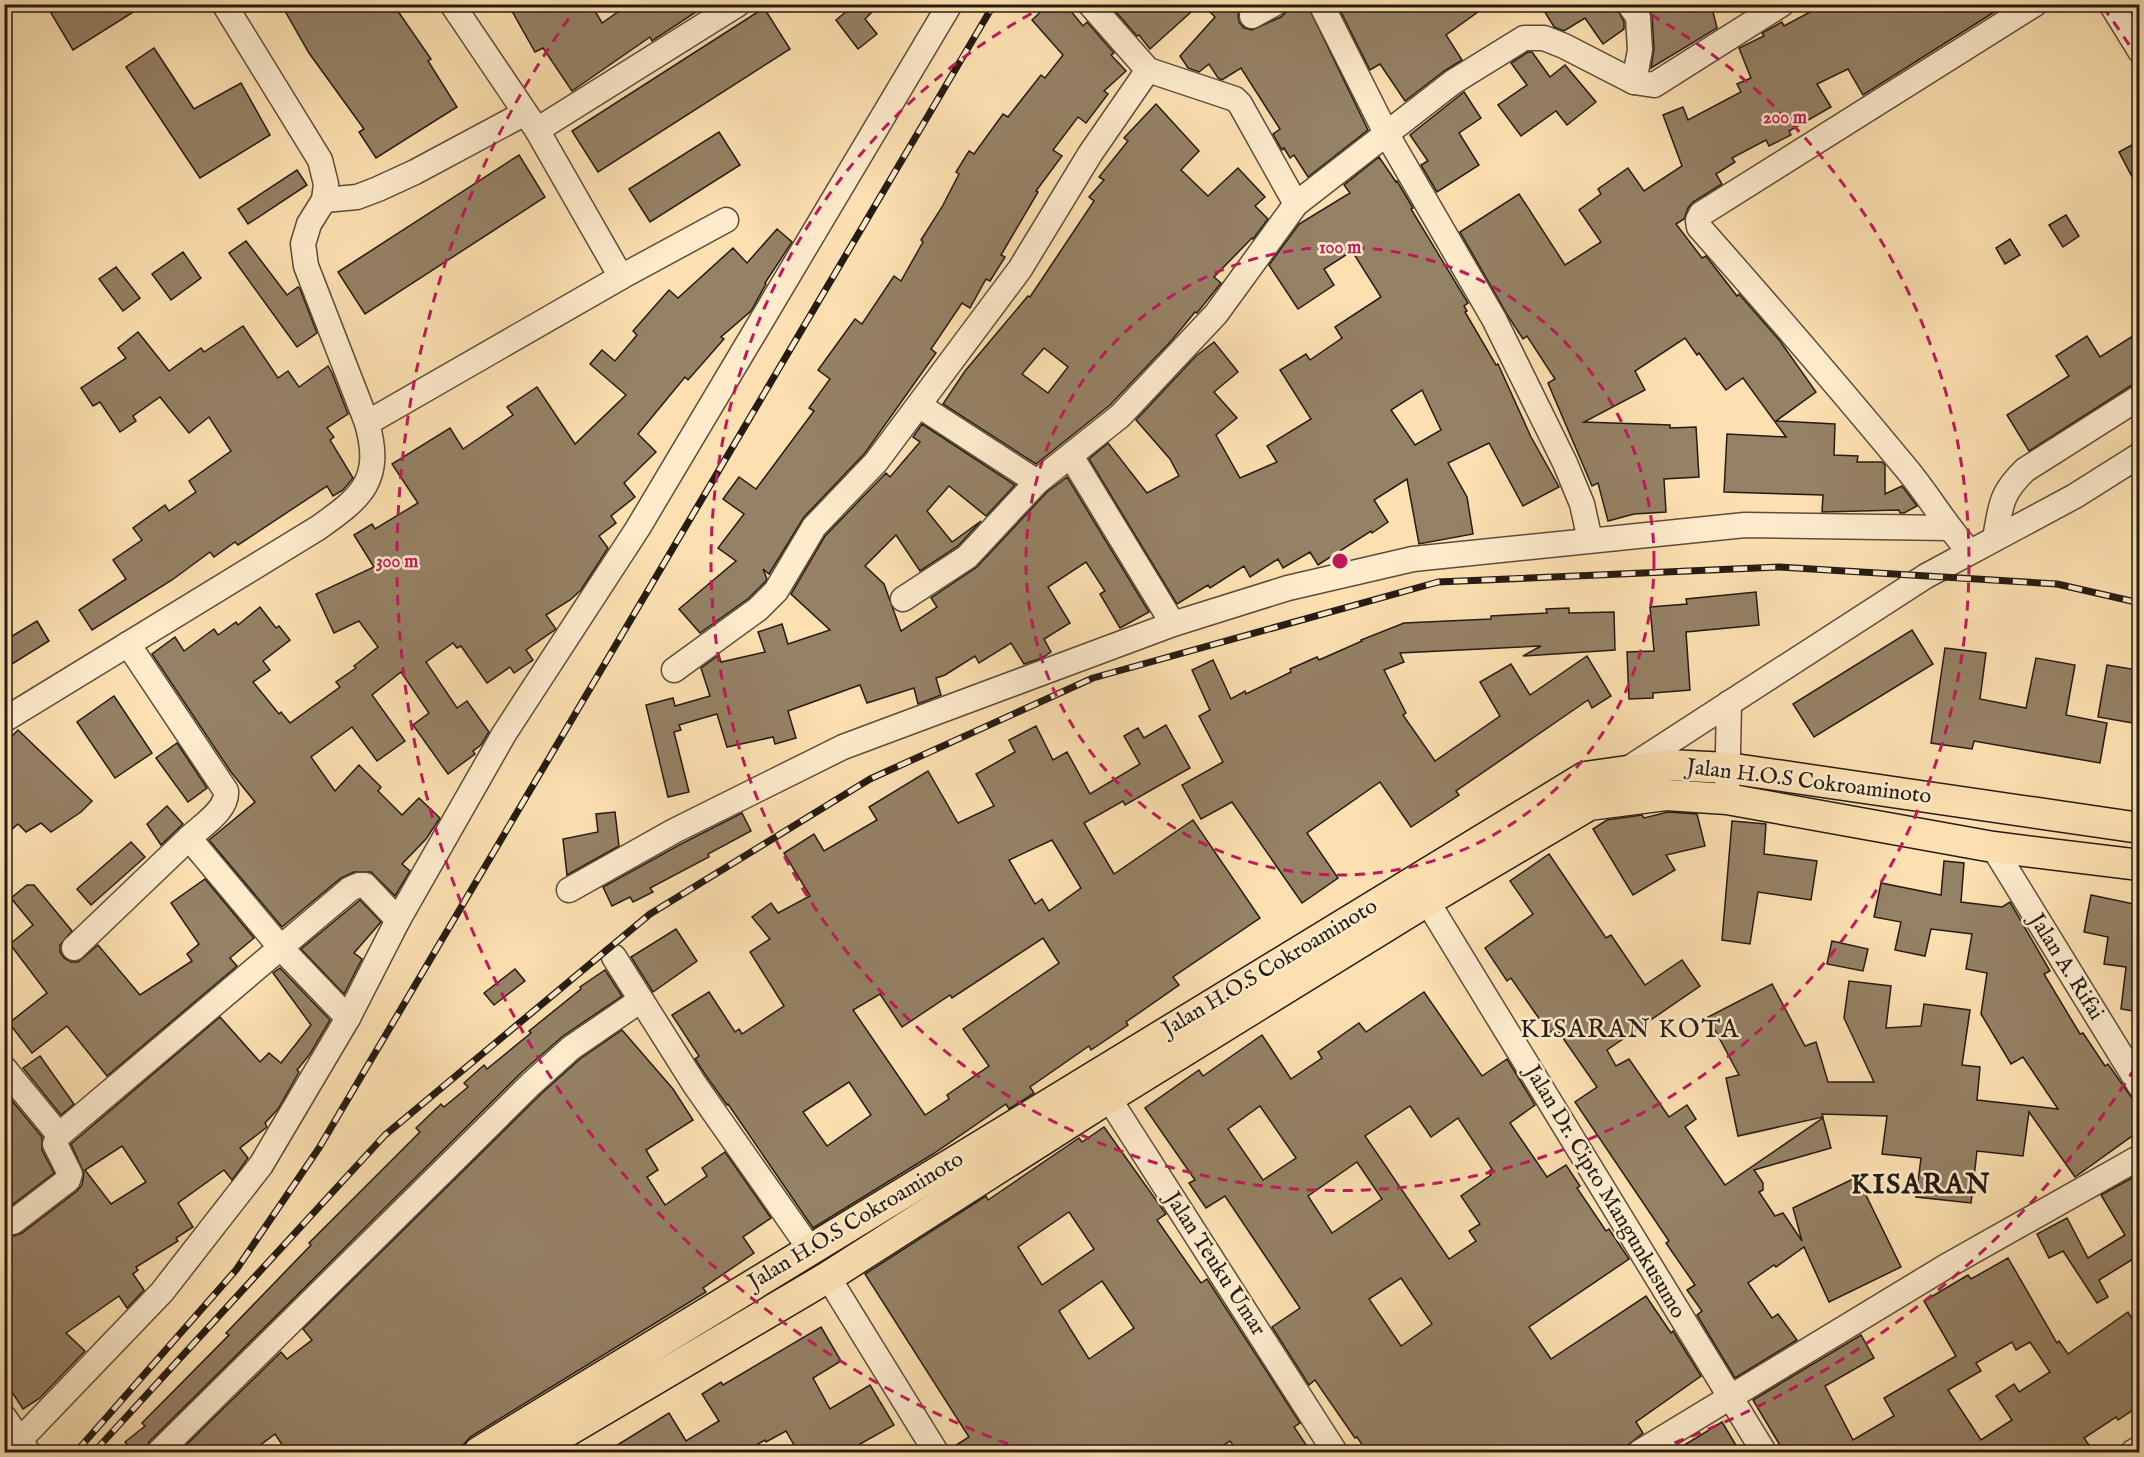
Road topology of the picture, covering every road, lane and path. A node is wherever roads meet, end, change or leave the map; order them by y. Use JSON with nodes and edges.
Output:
{"nodes":[{"id":1,"x":452,"y":4,"type":"edge"},
{"id":2,"x":738,"y":4,"type":"edge"},
{"id":3,"x":950,"y":4,"type":"edge"},
{"id":4,"x":1090,"y":4,"type":"edge"},
{"id":5,"x":1274,"y":4,"type":"edge"},
{"id":6,"x":1321,"y":4,"type":"edge"},
{"id":7,"x":1629,"y":4,"type":"edge"},
{"id":8,"x":1782,"y":4,"type":"edge"},
{"id":9,"x":2035,"y":4,"type":"edge"},
{"id":10,"x":2111,"y":4,"type":"edge"},
{"id":11,"x":231,"y":7,"type":"edge"},
{"id":12,"x":1252,"y":16,"type":"dead end"},
{"id":13,"x":2139,"y":51,"type":"edge"},
{"id":14,"x":1148,"y":70,"type":"junction"},
{"id":15,"x":1635,"y":82,"type":"junction"},
{"id":16,"x":531,"y":121,"type":"junction"},
{"id":17,"x":1386,"y":133,"type":"junction"},
{"id":18,"x":324,"y":200,"type":"junction"},
{"id":19,"x":1296,"y":204,"type":"junction"},
{"id":20,"x":726,"y":220,"type":"dead end"},
{"id":21,"x":621,"y":277,"type":"junction"},
{"id":22,"x":2139,"y":397,"type":"edge"},
{"id":23,"x":920,"y":406,"type":"junction"},
{"id":24,"x":367,"y":423,"type":"junction"},
{"id":25,"x":2139,"y":455,"type":"edge"},
{"id":26,"x":1071,"y":456,"type":"junction"},
{"id":27,"x":1037,"y":482,"type":"junction"},
{"id":28,"x":1948,"y":528,"type":"junction"},
{"id":29,"x":1995,"y":538,"type":"junction"},
{"id":30,"x":1590,"y":540,"type":"junction"},
{"id":31,"x":1969,"y":551,"type":"junction"},
{"id":32,"x":903,"y":599,"type":"dead end"},
{"id":33,"x":1173,"y":624,"type":"junction"},
{"id":34,"x":128,"y":644,"type":"junction"},
{"id":35,"x":674,"y":670,"type":"dead end"},
{"id":36,"x":1730,"y":703,"type":"junction"},
{"id":37,"x":4,"y":720,"type":"edge"},
{"id":38,"x":1728,"y":768,"type":"junction"},
{"id":39,"x":1626,"y":770,"type":"junction"},
{"id":40,"x":1727,"y":799,"type":"junction"},
{"id":41,"x":1589,"y":805,"type":"junction"},
{"id":42,"x":2139,"y":828,"type":"edge"},
{"id":43,"x":189,"y":838,"type":"junction"},
{"id":44,"x":1993,"y":848,"type":"junction"},
{"id":45,"x":2139,"y":865,"type":"edge"},
{"id":46,"x":569,"y":890,"type":"dead end"},
{"id":47,"x":1427,"y":901,"type":"junction"},
{"id":48,"x":398,"y":920,"type":"junction"},
{"id":49,"x":74,"y":948,"type":"dead end"},
{"id":50,"x":281,"y":948,"type":"junction"},
{"id":51,"x":614,"y":957,"type":"dead end"},
{"id":52,"x":641,"y":1000,"type":"junction"},
{"id":53,"x":348,"y":1018,"type":"junction"},
{"id":54,"x":4,"y":1068,"type":"edge"},
{"id":55,"x":2139,"y":1086,"type":"edge"},
{"id":56,"x":1101,"y":1087,"type":"junction"},
{"id":57,"x":59,"y":1136,"type":"junction"},
{"id":58,"x":2139,"y":1157,"type":"edge"},
{"id":59,"x":13,"y":1222,"type":"dead end"},
{"id":60,"x":810,"y":1249,"type":"junction"},
{"id":61,"x":828,"y":1277,"type":"junction"},
{"id":62,"x":1730,"y":1397,"type":"junction"},
{"id":63,"x":4,"y":1417,"type":"edge"},
{"id":64,"x":543,"y":1435,"type":"edge"},
{"id":65,"x":24,"y":1446,"type":"edge"},
{"id":66,"x":2139,"y":1448,"type":"edge"},
{"id":67,"x":159,"y":1452,"type":"edge"},
{"id":68,"x":479,"y":1452,"type":"edge"},
{"id":69,"x":936,"y":1452,"type":"edge"},
{"id":70,"x":1335,"y":1452,"type":"edge"},
{"id":71,"x":1640,"y":1452,"type":"edge"},
{"id":72,"x":1764,"y":1452,"type":"edge"},
{"id":73,"x":2133,"y":1452,"type":"edge"}],
"edges":[{"from":1,"to":16,"type":"street"},
{"from":2,"to":16,"type":"street"},
{"from":3,"to":48,"type":"street"},
{"from":4,"to":14,"type":"street"},
{"from":5,"to":12,"type":"street"},
{"from":6,"to":17,"type":"street"},
{"from":7,"to":15,"type":"street"},
{"from":8,"to":15,"type":"street"},
{"from":9,"to":28,"type":"street"},
{"from":10,"to":13,"type":"street"},
{"from":11,"to":18,"type":"street"},
{"from":14,"to":19,"type":"street"},
{"from":14,"to":23,"type":"street"},
{"from":15,"to":17,"type":"street"},
{"from":16,"to":18,"type":"street"},
{"from":16,"to":21,"type":"street"},
{"from":17,"to":19,"type":"street"},
{"from":17,"to":30,"type":"street"},
{"from":18,"to":24,"type":"street"},
{"from":19,"to":26,"type":"street"},
{"from":20,"to":21,"type":"street"},
{"from":21,"to":24,"type":"street"},
{"from":22,"to":29,"type":"street"},
{"from":23,"to":27,"type":"street"},
{"from":23,"to":35,"type":"street"},
{"from":24,"to":34,"type":"street"},
{"from":25,"to":29,"type":"street"},
{"from":26,"to":27,"type":"street"},
{"from":26,"to":33,"type":"street"},
{"from":27,"to":32,"type":"street"},
{"from":28,"to":30,"type":"street"},
{"from":28,"to":31,"type":"street"},
{"from":29,"to":31,"type":"street"},
{"from":30,"to":33,"type":"street"},
{"from":31,"to":36,"type":"street"},
{"from":33,"to":46,"type":"street"},
{"from":34,"to":37,"type":"street"},
{"from":34,"to":43,"type":"street"},
{"from":36,"to":38,"type":"street"},
{"from":36,"to":39,"type":"street"},
{"from":38,"to":39,"type":"main road","name":"Jalan H.O.S Cokroaminoto"},
{"from":38,"to":40,"type":"street"},
{"from":38,"to":42,"type":"main road","name":"Jalan H.O.S Cokroaminoto"},
{"from":39,"to":41,"type":"street"},
{"from":39,"to":56,"type":"main road","name":"Jalan H.O.S Cokroaminoto"},
{"from":40,"to":41,"type":"main road","name":"Jalan H.O.S Cokroaminoto"},
{"from":40,"to":44,"type":"main road","name":"Jalan H.O.S Cokroaminoto"},
{"from":41,"to":47,"type":"main road","name":"Jalan H.O.S Cokroaminoto"},
{"from":43,"to":49,"type":"street"},
{"from":43,"to":50,"type":"street"},
{"from":44,"to":45,"type":"main road","name":"Jalan H.O.S Cokroaminoto"},
{"from":44,"to":55,"type":"street","name":"Jalan A. Rifai"},
{"from":47,"to":56,"type":"main road","name":"Jalan H.O.S Cokroaminoto"},
{"from":47,"to":62,"type":"street","name":"Jalan Dr. Cipto Mangunkusumo"},
{"from":48,"to":50,"type":"street"},
{"from":48,"to":53,"type":"street"},
{"from":50,"to":53,"type":"street"},
{"from":50,"to":57,"type":"street"},
{"from":51,"to":52,"type":"street"},
{"from":52,"to":60,"type":"street"},
{"from":52,"to":67,"type":"street"},
{"from":53,"to":65,"type":"street"},
{"from":54,"to":57,"type":"street"},
{"from":56,"to":60,"type":"main road","name":"Jalan H.O.S Cokroaminoto"},
{"from":56,"to":61,"type":"main road","name":"Jalan H.O.S Cokroaminoto"},
{"from":56,"to":70,"type":"street","name":"Jalan Teuku Umar"},
{"from":57,"to":59,"type":"street"},
{"from":58,"to":62,"type":"street"},
{"from":60,"to":64,"type":"main road","name":"Jalan H.O.S Cokroaminoto"},
{"from":61,"to":64,"type":"main road","name":"Jalan H.O.S Cokroaminoto"},
{"from":61,"to":69,"type":"street"},
{"from":62,"to":71,"type":"street"},
{"from":62,"to":72,"type":"street","name":"Jalan Dr. Cipto Mangunkusumo"},
{"from":63,"to":65,"type":"street"},
{"from":64,"to":68,"type":"main road","name":"Jalan H.O.S Cokroaminoto"},
{"from":66,"to":73,"type":"street"}]}
